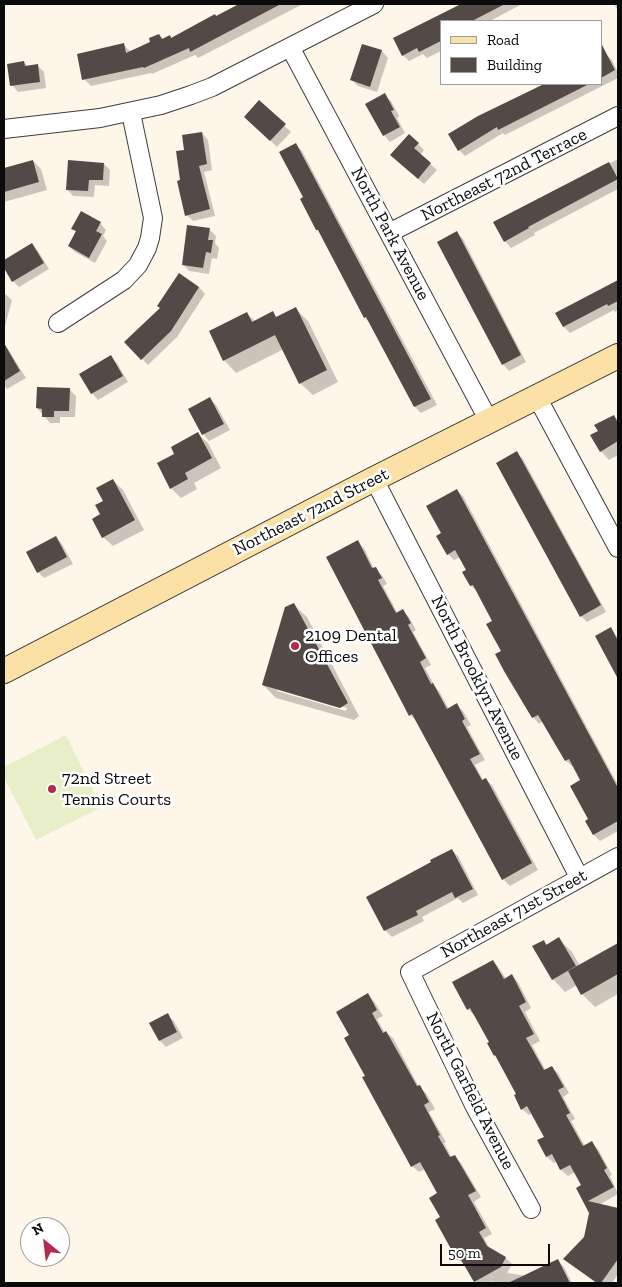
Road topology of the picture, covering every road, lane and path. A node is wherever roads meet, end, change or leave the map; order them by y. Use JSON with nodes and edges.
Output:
{"nodes":[{"id":1,"x":374,"y":4,"type":"edge"},
{"id":2,"x":290,"y":47,"type":"junction"},
{"id":3,"x":130,"y":113,"type":"junction"},
{"id":4,"x":618,"y":116,"type":"edge"},
{"id":5,"x":4,"y":129,"type":"edge"},
{"id":6,"x":389,"y":233,"type":"junction"},
{"id":7,"x":58,"y":324,"type":"dead end"},
{"id":8,"x":618,"y":356,"type":"edge"},
{"id":9,"x":537,"y":397,"type":"junction"},
{"id":10,"x":489,"y":422,"type":"junction"},
{"id":11,"x":374,"y":479,"type":"junction"},
{"id":12,"x":618,"y":548,"type":"edge"},
{"id":13,"x":4,"y":671,"type":"edge"},
{"id":14,"x":618,"y":857,"type":"edge"},
{"id":15,"x":580,"y":877,"type":"junction"},
{"id":16,"x":410,"y":972,"type":"joint"},
{"id":17,"x":531,"y":1209,"type":"dead end"}],
"edges":[{"from":1,"to":2,"type":"street"},
{"from":2,"to":3,"type":"street"},
{"from":2,"to":6,"type":"street","name":"North Park Avenue"},
{"from":3,"to":5,"type":"street"},
{"from":3,"to":7,"type":"street"},
{"from":4,"to":6,"type":"street","name":"Northeast 72nd Terrace"},
{"from":6,"to":10,"type":"street","name":"North Park Avenue"},
{"from":8,"to":9,"type":"main road","name":"Northeast 72nd Street"},
{"from":9,"to":10,"type":"main road","name":"Northeast 72nd Street"},
{"from":9,"to":12,"type":"street"},
{"from":10,"to":11,"type":"main road","name":"Northeast 72nd Street"},
{"from":11,"to":13,"type":"main road","name":"Northeast 72nd Street"},
{"from":11,"to":15,"type":"street","name":"North Brooklyn Avenue"},
{"from":14,"to":15,"type":"street","name":"Northeast 71st Street"},
{"from":15,"to":16,"type":"street","name":"Northeast 71st Street"},
{"from":16,"to":17,"type":"street","name":"North Garfield Avenue"}]}
